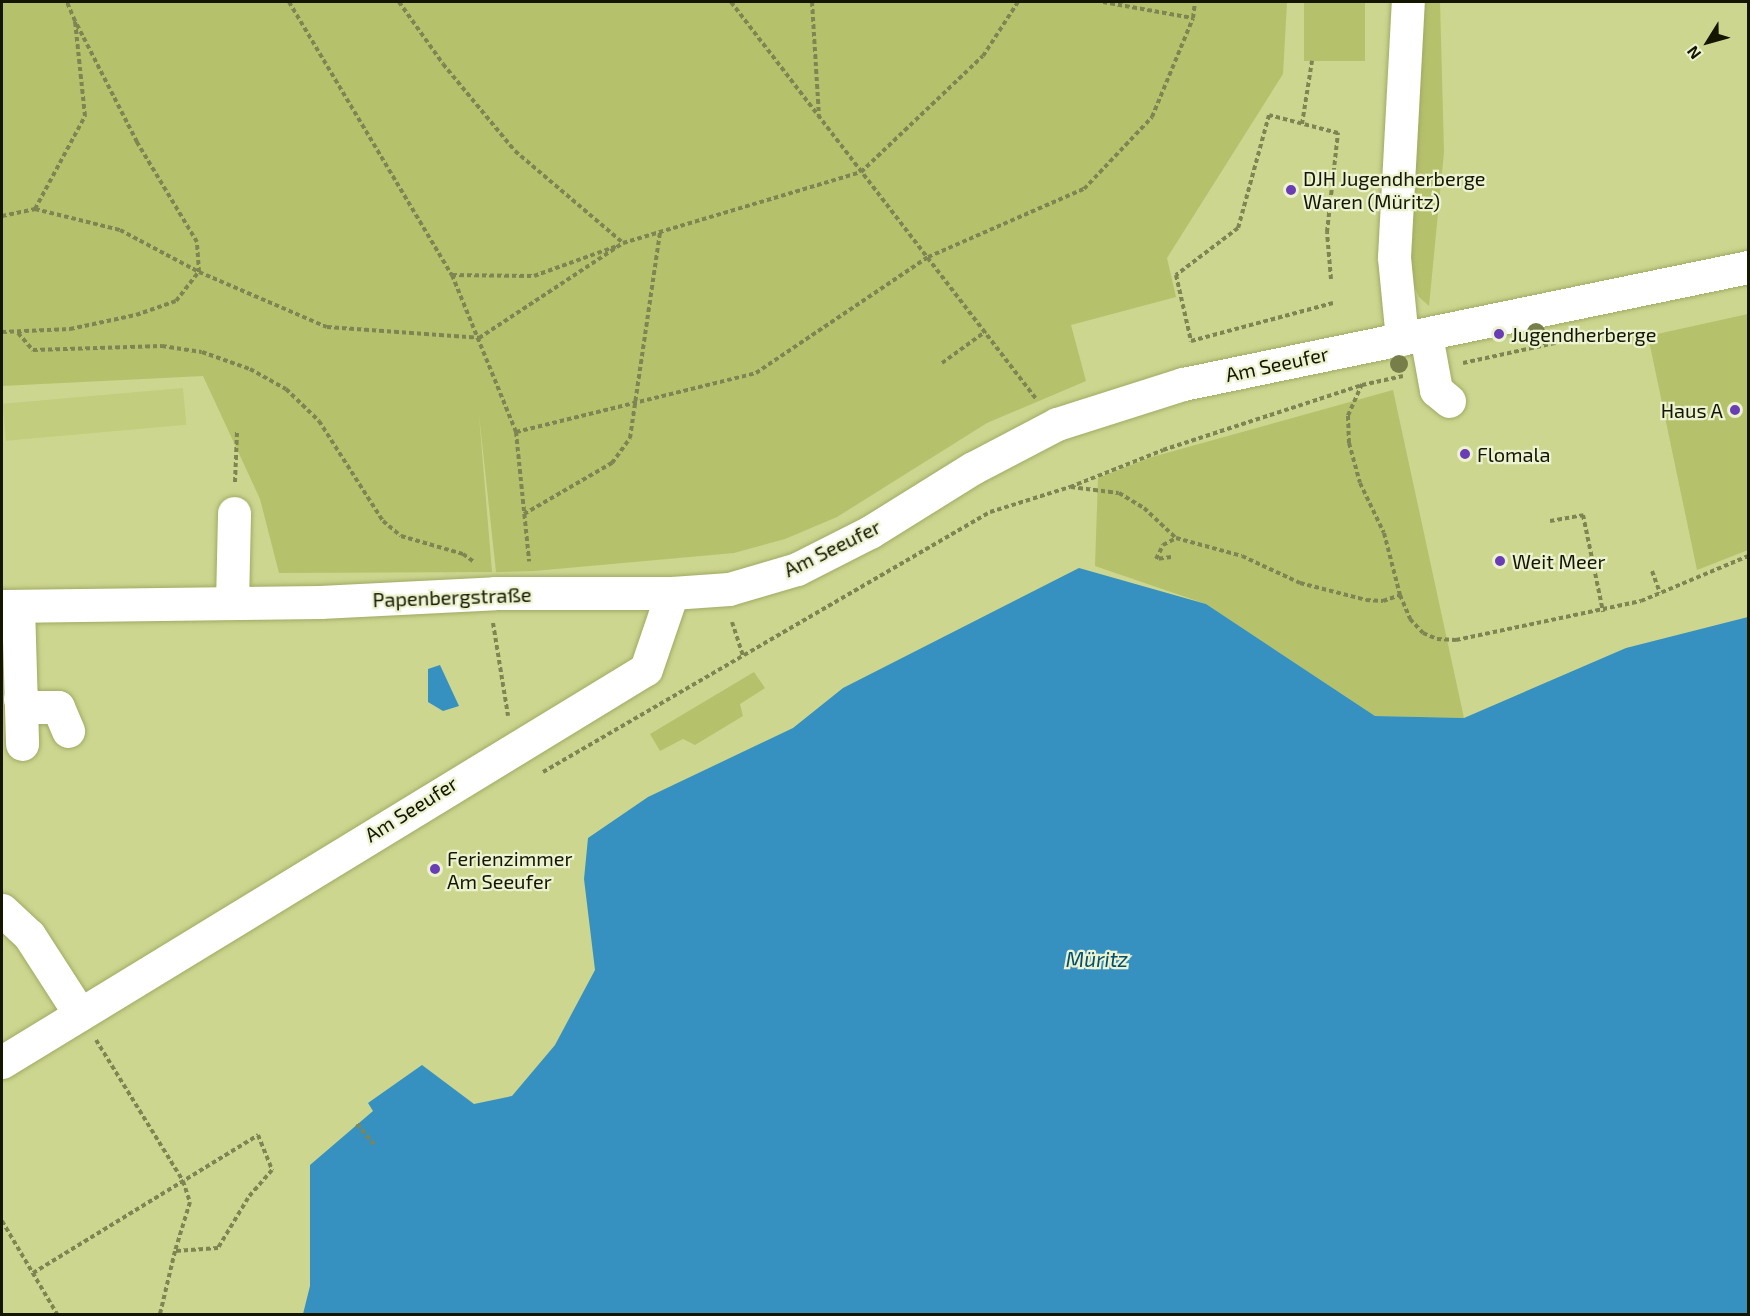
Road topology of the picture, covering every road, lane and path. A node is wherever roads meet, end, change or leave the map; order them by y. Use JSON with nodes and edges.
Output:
{"nodes":[{"id":1,"x":70,"y":2,"type":"edge"},
{"id":2,"x":289,"y":2,"type":"edge"},
{"id":3,"x":399,"y":2,"type":"edge"},
{"id":4,"x":731,"y":2,"type":"edge"},
{"id":5,"x":812,"y":2,"type":"edge"},
{"id":6,"x":1018,"y":2,"type":"edge"},
{"id":7,"x":1103,"y":2,"type":"edge"},
{"id":8,"x":1195,"y":2,"type":"edge"},
{"id":9,"x":1408,"y":2,"type":"edge"},
{"id":10,"x":1192,"y":18,"type":"junction"},
{"id":11,"x":75,"y":21,"type":"junction"},
{"id":12,"x":1312,"y":61,"type":"dead end"},
{"id":13,"x":819,"y":117,"type":"junction"},
{"id":14,"x":1302,"y":124,"type":"junction"},
{"id":15,"x":861,"y":172,"type":"junction"},
{"id":16,"x":35,"y":208,"type":"junction"},
{"id":17,"x":2,"y":216,"type":"edge"},
{"id":18,"x":660,"y":232,"type":"junction"},
{"id":19,"x":623,"y":243,"type":"junction"},
{"id":20,"x":927,"y":257,"type":"junction"},
{"id":21,"x":1749,"y":267,"type":"edge"},
{"id":22,"x":199,"y":272,"type":"junction"},
{"id":23,"x":452,"y":275,"type":"junction"},
{"id":24,"x":1331,"y":279,"type":"dead end"},
{"id":25,"x":1334,"y":303,"type":"dead end"},
{"id":26,"x":986,"y":331,"type":"junction"},
{"id":27,"x":2,"y":332,"type":"edge"},
{"id":28,"x":18,"y":333,"type":"junction"},
{"id":29,"x":1414,"y":337,"type":"junction"},
{"id":30,"x":479,"y":338,"type":"junction"},
{"id":31,"x":1578,"y":338,"type":"dead end"},
{"id":32,"x":942,"y":363,"type":"dead end"},
{"id":33,"x":1432,"y":369,"type":"junction"},
{"id":34,"x":1362,"y":385,"type":"junction"},
{"id":35,"x":1449,"y":401,"type":"dead end"},
{"id":36,"x":635,"y":402,"type":"junction"},
{"id":37,"x":1039,"y":403,"type":"dead end"},
{"id":38,"x":237,"y":432,"type":"dead end"},
{"id":39,"x":516,"y":432,"type":"junction"},
{"id":40,"x":1070,"y":487,"type":"junction"},
{"id":41,"x":234,"y":513,"type":"joint"},
{"id":42,"x":524,"y":514,"type":"junction"},
{"id":43,"x":1550,"y":521,"type":"dead end"},
{"id":44,"x":1176,"y":538,"type":"junction"},
{"id":45,"x":1749,"y":556,"type":"edge"},
{"id":46,"x":1171,"y":557,"type":"dead end"},
{"id":47,"x":529,"y":566,"type":"dead end"},
{"id":48,"x":1652,"y":571,"type":"dead end"},
{"id":49,"x":1660,"y":592,"type":"junction"},
{"id":50,"x":672,"y":593,"type":"junction"},
{"id":51,"x":488,"y":594,"type":"junction"},
{"id":52,"x":1400,"y":595,"type":"junction"},
{"id":53,"x":232,"y":603,"type":"junction"},
{"id":54,"x":10,"y":606,"type":"edge"},
{"id":55,"x":1603,"y":612,"type":"junction"},
{"id":56,"x":732,"y":622,"type":"dead end"},
{"id":57,"x":790,"y":627,"type":"dead end"},
{"id":58,"x":743,"y":656,"type":"dead end"},
{"id":59,"x":20,"y":699,"type":"junction"},
{"id":60,"x":68,"y":730,"type":"dead end"},
{"id":61,"x":22,"y":744,"type":"dead end"},
{"id":62,"x":513,"y":747,"type":"junction"},
{"id":63,"x":2,"y":910,"type":"edge"},
{"id":64,"x":80,"y":1014,"type":"junction"},
{"id":65,"x":2,"y":1062,"type":"edge"},
{"id":66,"x":357,"y":1124,"type":"dead end"},
{"id":67,"x":374,"y":1144,"type":"dead end"},
{"id":68,"x":183,"y":1180,"type":"junction"},
{"id":69,"x":2,"y":1221,"type":"edge"},
{"id":70,"x":175,"y":1251,"type":"junction"},
{"id":71,"x":33,"y":1273,"type":"junction"},
{"id":72,"x":57,"y":1314,"type":"edge"},
{"id":73,"x":160,"y":1314,"type":"edge"}],
"edges":[{"from":1,"to":11,"type":"path"},
{"from":2,"to":23,"type":"path"},
{"from":3,"to":19,"type":"path"},
{"from":4,"to":13,"type":"path"},
{"from":5,"to":13,"type":"path"},
{"from":6,"to":15,"type":"path"},
{"from":7,"to":10,"type":"path"},
{"from":8,"to":10,"type":"path"},
{"from":9,"to":29,"type":"street"},
{"from":10,"to":20,"type":"path"},
{"from":11,"to":16,"type":"path"},
{"from":11,"to":22,"type":"path"},
{"from":12,"to":14,"type":"path"},
{"from":13,"to":15,"type":"path"},
{"from":14,"to":24,"type":"path"},
{"from":14,"to":25,"type":"path"},
{"from":15,"to":18,"type":"path"},
{"from":15,"to":20,"type":"path"},
{"from":16,"to":17,"type":"path"},
{"from":16,"to":22,"type":"path"},
{"from":18,"to":19,"type":"path"},
{"from":18,"to":36,"type":"path"},
{"from":19,"to":23,"type":"path"},
{"from":19,"to":30,"type":"path"},
{"from":20,"to":26,"type":"path"},
{"from":20,"to":36,"type":"path"},
{"from":21,"to":29,"type":"street","name":"Am Seeufer"},
{"from":22,"to":28,"type":"path"},
{"from":22,"to":30,"type":"path"},
{"from":23,"to":30,"type":"path"},
{"from":26,"to":32,"type":"path"},
{"from":26,"to":37,"type":"path"},
{"from":27,"to":28,"type":"path"},
{"from":28,"to":51,"type":"path"},
{"from":29,"to":33,"type":"street"},
{"from":29,"to":50,"type":"street","name":"Am Seeufer"},
{"from":30,"to":39,"type":"path"},
{"from":31,"to":33,"type":"path"},
{"from":33,"to":34,"type":"path"},
{"from":33,"to":35,"type":"street"},
{"from":34,"to":40,"type":"path"},
{"from":34,"to":52,"type":"path"},
{"from":36,"to":39,"type":"path"},
{"from":36,"to":42,"type":"path"},
{"from":38,"to":41,"type":"path"},
{"from":39,"to":42,"type":"path"},
{"from":40,"to":44,"type":"path"},
{"from":40,"to":57,"type":"path"},
{"from":41,"to":53,"type":"street"},
{"from":42,"to":47,"type":"path"},
{"from":43,"to":55,"type":"path"},
{"from":44,"to":46,"type":"path"},
{"from":44,"to":52,"type":"path"},
{"from":45,"to":49,"type":"path"},
{"from":48,"to":49,"type":"path"},
{"from":49,"to":55,"type":"path"},
{"from":50,"to":51,"type":"street","name":"Papenbergstraße"},
{"from":50,"to":62,"type":"street","name":"Am Seeufer"},
{"from":51,"to":53,"type":"street","name":"Papenbergstraße"},
{"from":51,"to":62,"type":"path"},
{"from":52,"to":55,"type":"path"},
{"from":53,"to":54,"type":"street","name":"Papenbergstraße"},
{"from":54,"to":59,"type":"street"},
{"from":56,"to":58,"type":"path"},
{"from":59,"to":60,"type":"street"},
{"from":59,"to":61,"type":"street"},
{"from":62,"to":64,"type":"street","name":"Am Seeufer"},
{"from":63,"to":64,"type":"street"},
{"from":64,"to":65,"type":"street","name":"Am Seeufer"},
{"from":64,"to":68,"type":"path"},
{"from":66,"to":67,"type":"path"},
{"from":68,"to":70,"type":"path"},
{"from":68,"to":70,"type":"path"},
{"from":68,"to":71,"type":"path"},
{"from":69,"to":71,"type":"path"},
{"from":70,"to":73,"type":"path"},
{"from":71,"to":72,"type":"path"}]}
